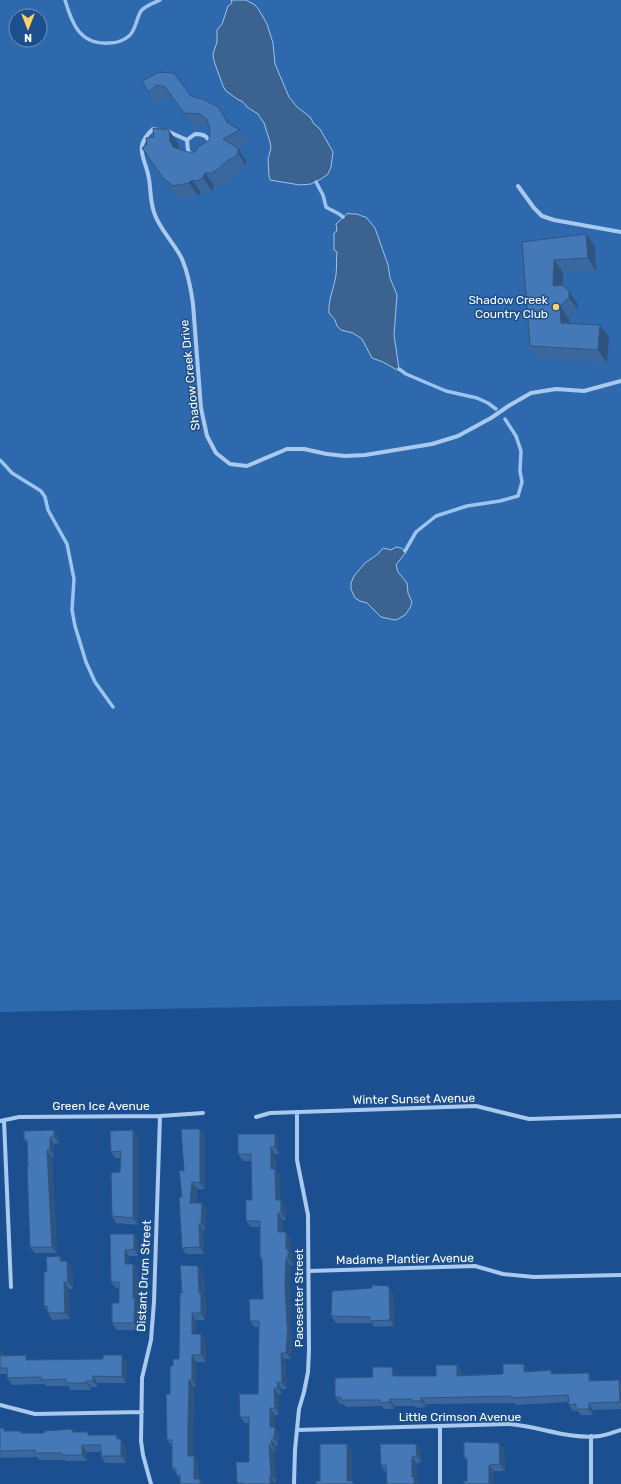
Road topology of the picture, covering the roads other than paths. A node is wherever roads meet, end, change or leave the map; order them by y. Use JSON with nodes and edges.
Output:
{"nodes":[{"id":1,"x":186,"y":140,"type":"junction"},
{"id":2,"x":518,"y":186,"type":"dead end"},
{"id":3,"x":621,"y":232,"type":"edge"},
{"id":4,"x":621,"y":381,"type":"edge"},
{"id":5,"x":297,"y":1112,"type":"junction"},
{"id":6,"x":203,"y":1113,"type":"dead end"},
{"id":7,"x":160,"y":1116,"type":"junction"},
{"id":8,"x":621,"y":1116,"type":"edge"},
{"id":9,"x":256,"y":1117,"type":"dead end"},
{"id":10,"x":2,"y":1120,"type":"edge"},
{"id":11,"x":309,"y":1270,"type":"junction"},
{"id":12,"x":621,"y":1275,"type":"edge"},
{"id":13,"x":11,"y":1287,"type":"dead end"},
{"id":14,"x":0,"y":1405,"type":"edge"},
{"id":15,"x":142,"y":1412,"type":"junction"},
{"id":16,"x":440,"y":1426,"type":"junction"},
{"id":17,"x":297,"y":1430,"type":"junction"},
{"id":18,"x":621,"y":1430,"type":"edge"},
{"id":19,"x":591,"y":1436,"type":"junction"},
{"id":20,"x":151,"y":1484,"type":"edge"},
{"id":21,"x":294,"y":1484,"type":"edge"},
{"id":22,"x":440,"y":1484,"type":"edge"},
{"id":23,"x":591,"y":1484,"type":"edge"}],
"edges":[{"from":1,"to":1,"type":"street"},
{"from":1,"to":4,"type":"street","name":"Shadow Creek Drive"},
{"from":2,"to":3,"type":"street"},
{"from":5,"to":8,"type":"street","name":"Winter Sunset Avenue"},
{"from":5,"to":9,"type":"street","name":"Winter Sunset Avenue"},
{"from":5,"to":11,"type":"street","name":"Pacesetter Street"},
{"from":6,"to":7,"type":"street","name":"Green Ice Avenue"},
{"from":7,"to":10,"type":"street","name":"Green Ice Avenue"},
{"from":7,"to":15,"type":"street","name":"Distant Drum Street"},
{"from":10,"to":13,"type":"street"},
{"from":11,"to":12,"type":"street","name":"Madame Plantier Avenue"},
{"from":11,"to":17,"type":"street","name":"Pacesetter Street"},
{"from":14,"to":15,"type":"street"},
{"from":15,"to":20,"type":"street","name":"Distant Drum Street"},
{"from":16,"to":17,"type":"street","name":"Little Crimson Avenue"},
{"from":16,"to":19,"type":"street","name":"Little Crimson Avenue"},
{"from":16,"to":22,"type":"street"},
{"from":17,"to":21,"type":"street","name":"Pacesetter Street"},
{"from":18,"to":19,"type":"street","name":"Little Crimson Avenue"},
{"from":19,"to":23,"type":"street"}]}
